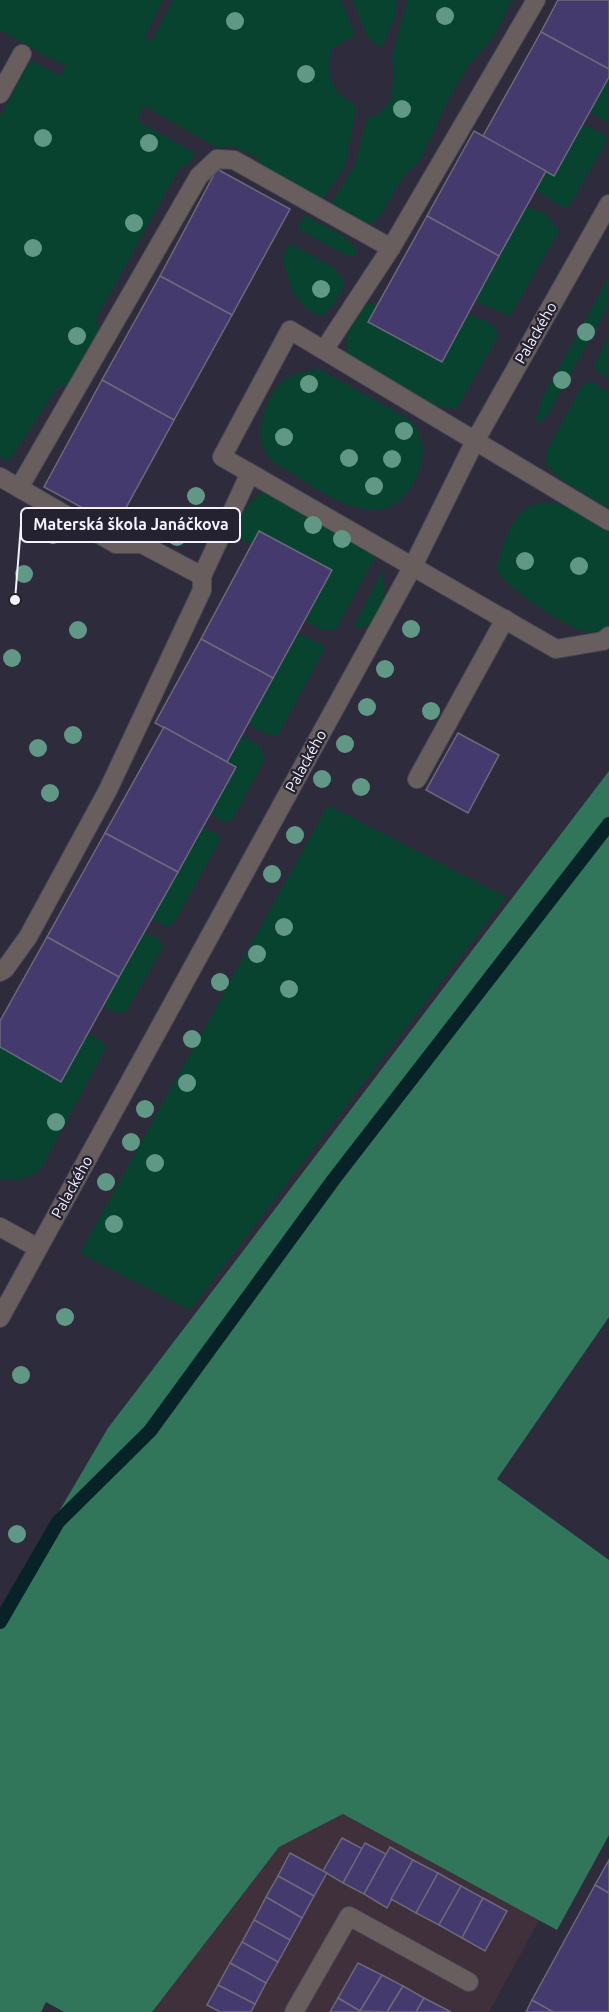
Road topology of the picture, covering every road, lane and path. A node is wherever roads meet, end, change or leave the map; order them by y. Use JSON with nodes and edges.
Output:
{"nodes":[{"id":1,"x":536,"y":0,"type":"edge"},
{"id":2,"x":22,"y":54,"type":"dead end"},
{"id":3,"x":0,"y":94,"type":"edge"},
{"id":4,"x":609,"y":204,"type":"edge"},
{"id":5,"x":391,"y":248,"type":"junction"},
{"id":6,"x":324,"y":350,"type":"junction"},
{"id":7,"x":474,"y":441,"type":"junction"},
{"id":8,"x":250,"y":473,"type":"junction"},
{"id":9,"x":0,"y":477,"type":"edge"},
{"id":10,"x":19,"y":488,"type":"junction"},
{"id":11,"x":609,"y":521,"type":"edge"},
{"id":12,"x":413,"y":566,"type":"junction"},
{"id":13,"x":202,"y":576,"type":"junction"},
{"id":14,"x":505,"y":620,"type":"junction"},
{"id":15,"x":609,"y":636,"type":"edge"},
{"id":16,"x":417,"y":779,"type":"dead end"},
{"id":17,"x":0,"y":972,"type":"edge"},
{"id":18,"x":0,"y":1227,"type":"edge"},
{"id":19,"x":38,"y":1248,"type":"junction"},
{"id":20,"x":0,"y":1318,"type":"edge"},
{"id":21,"x":469,"y":1982,"type":"dead end"},
{"id":22,"x":294,"y":2012,"type":"edge"}],
"edges":[{"from":1,"to":5,"type":"street"},
{"from":2,"to":3,"type":"street"},
{"from":4,"to":7,"type":"street","name":"Palackého"},
{"from":5,"to":6,"type":"street"},
{"from":5,"to":10,"type":"street"},
{"from":6,"to":7,"type":"street"},
{"from":6,"to":8,"type":"street"},
{"from":7,"to":11,"type":"street"},
{"from":7,"to":12,"type":"street","name":"Palackého"},
{"from":8,"to":12,"type":"street"},
{"from":8,"to":13,"type":"street"},
{"from":9,"to":10,"type":"street"},
{"from":10,"to":13,"type":"street"},
{"from":12,"to":14,"type":"street"},
{"from":12,"to":19,"type":"street","name":"Palackého"},
{"from":13,"to":17,"type":"street"},
{"from":14,"to":15,"type":"street"},
{"from":14,"to":16,"type":"street"},
{"from":18,"to":19,"type":"street"},
{"from":19,"to":20,"type":"street","name":"Palackého"},
{"from":21,"to":22,"type":"street"}]}
